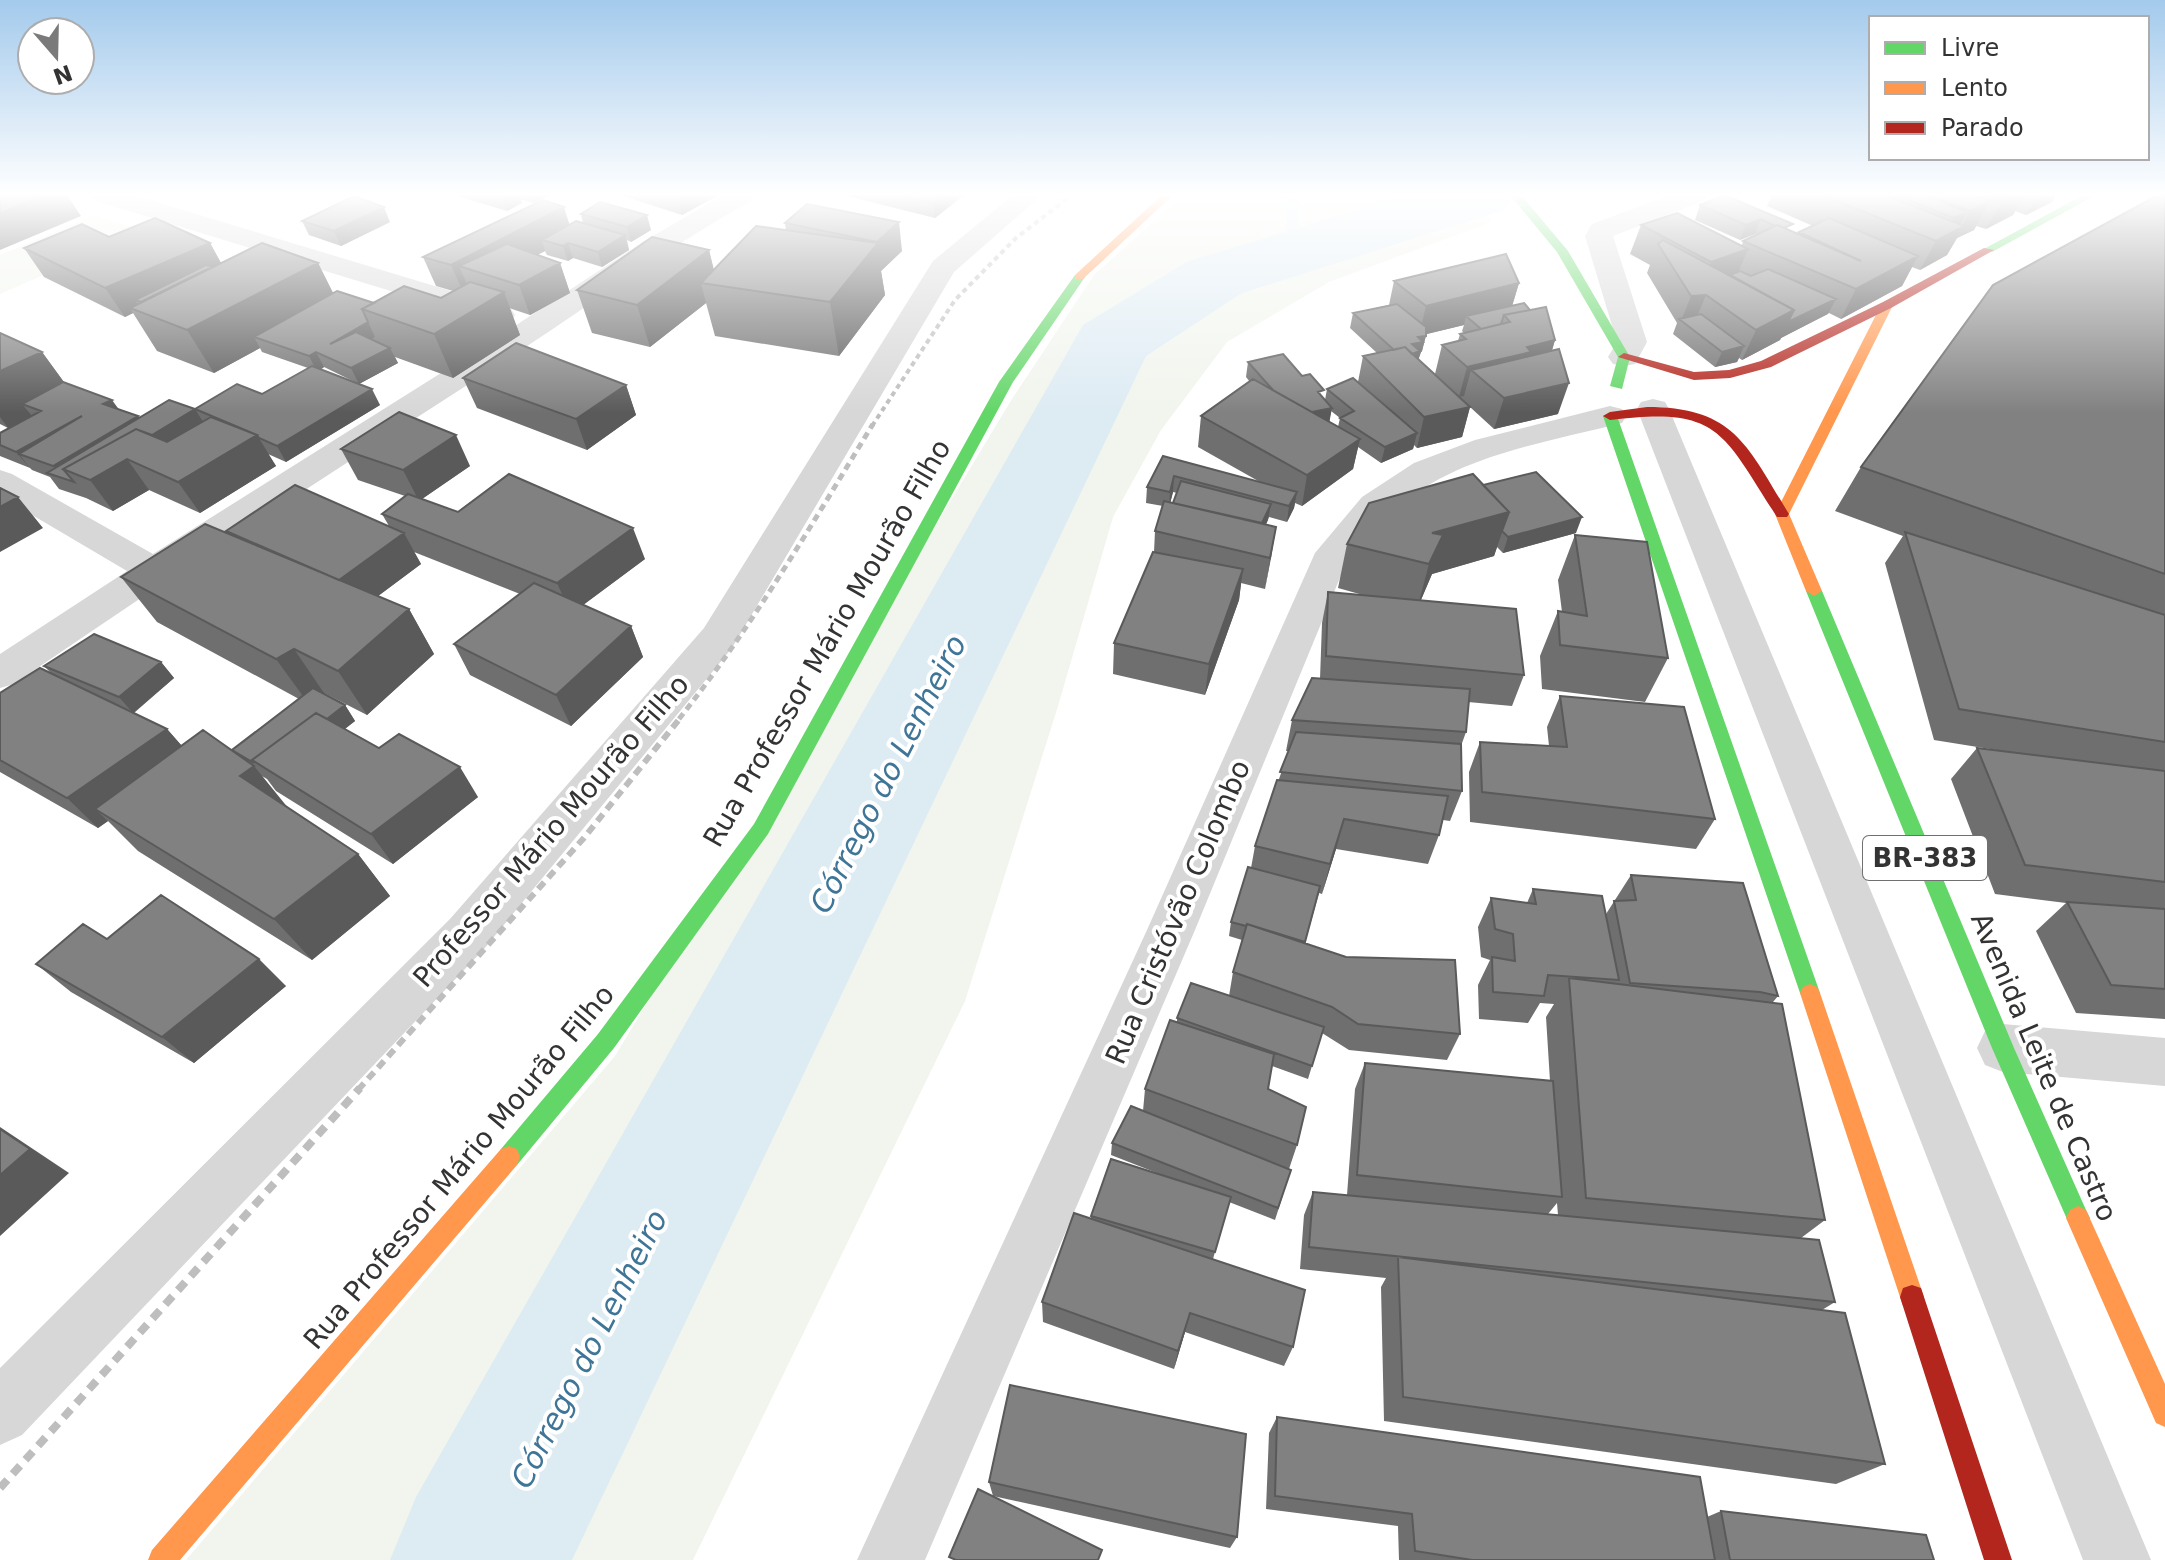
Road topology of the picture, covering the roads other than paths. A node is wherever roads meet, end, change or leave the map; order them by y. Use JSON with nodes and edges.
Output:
{"nodes":[{"id":1,"x":345,"y":268,"type":"edge"},
{"id":2,"x":623,"y":268,"type":"edge"},
{"id":3,"x":943,"y":268,"type":"edge"},
{"id":4,"x":1086,"y":268,"type":"edge"},
{"id":5,"x":1572,"y":268,"type":"edge"},
{"id":6,"x":1609,"y":268,"type":"edge"},
{"id":7,"x":1956,"y":268,"type":"edge"},
{"id":8,"x":1887,"y":305,"type":"junction"},
{"id":9,"x":537,"y":326,"type":"junction"},
{"id":10,"x":1624,"y":357,"type":"junction"},
{"id":11,"x":1632,"y":413,"type":"junction"},
{"id":12,"x":0,"y":481,"type":"edge"},
{"id":13,"x":1782,"y":514,"type":"junction"},
{"id":14,"x":152,"y":570,"type":"junction"},
{"id":15,"x":0,"y":674,"type":"edge"},
{"id":16,"x":2003,"y":1048,"type":"junction"},
{"id":17,"x":2165,"y":1062,"type":"edge"},
{"id":18,"x":0,"y":1413,"type":"edge"},
{"id":19,"x":2165,"y":1414,"type":"edge"},
{"id":20,"x":162,"y":1560,"type":"edge"},
{"id":21,"x":891,"y":1560,"type":"edge"},
{"id":22,"x":1998,"y":1560,"type":"edge"},
{"id":23,"x":2117,"y":1560,"type":"edge"}],
"edges":[{"from":1,"to":9,"type":"street"},
{"from":2,"to":9,"type":"street"},
{"from":3,"to":18,"type":"street","name":"Professor Mário Mourão Filho"},
{"from":4,"to":20,"type":"main road","name":"Rua Professor Mário Mourão Filho"},
{"from":5,"to":10,"type":"main road"},
{"from":6,"to":10,"type":"street"},
{"from":7,"to":8,"type":"main road"},
{"from":8,"to":10,"type":"main road"},
{"from":8,"to":13,"type":"main road"},
{"from":9,"to":14,"type":"street"},
{"from":10,"to":11,"type":"main road"},
{"from":11,"to":13,"type":"main road","name":"Avenida Leite de Castro"},
{"from":11,"to":21,"type":"street","name":"Rua Cristóvão Colombo"},
{"from":11,"to":22,"type":"main road"},
{"from":11,"to":23,"type":"street"},
{"from":12,"to":14,"type":"street"},
{"from":13,"to":16,"type":"main road","name":"Avenida Leite de Castro","number":"BR-383"},
{"from":14,"to":15,"type":"street"},
{"from":16,"to":17,"type":"street"},
{"from":16,"to":19,"type":"main road","name":"Avenida Leite de Castro","number":"BR-383"}]}
